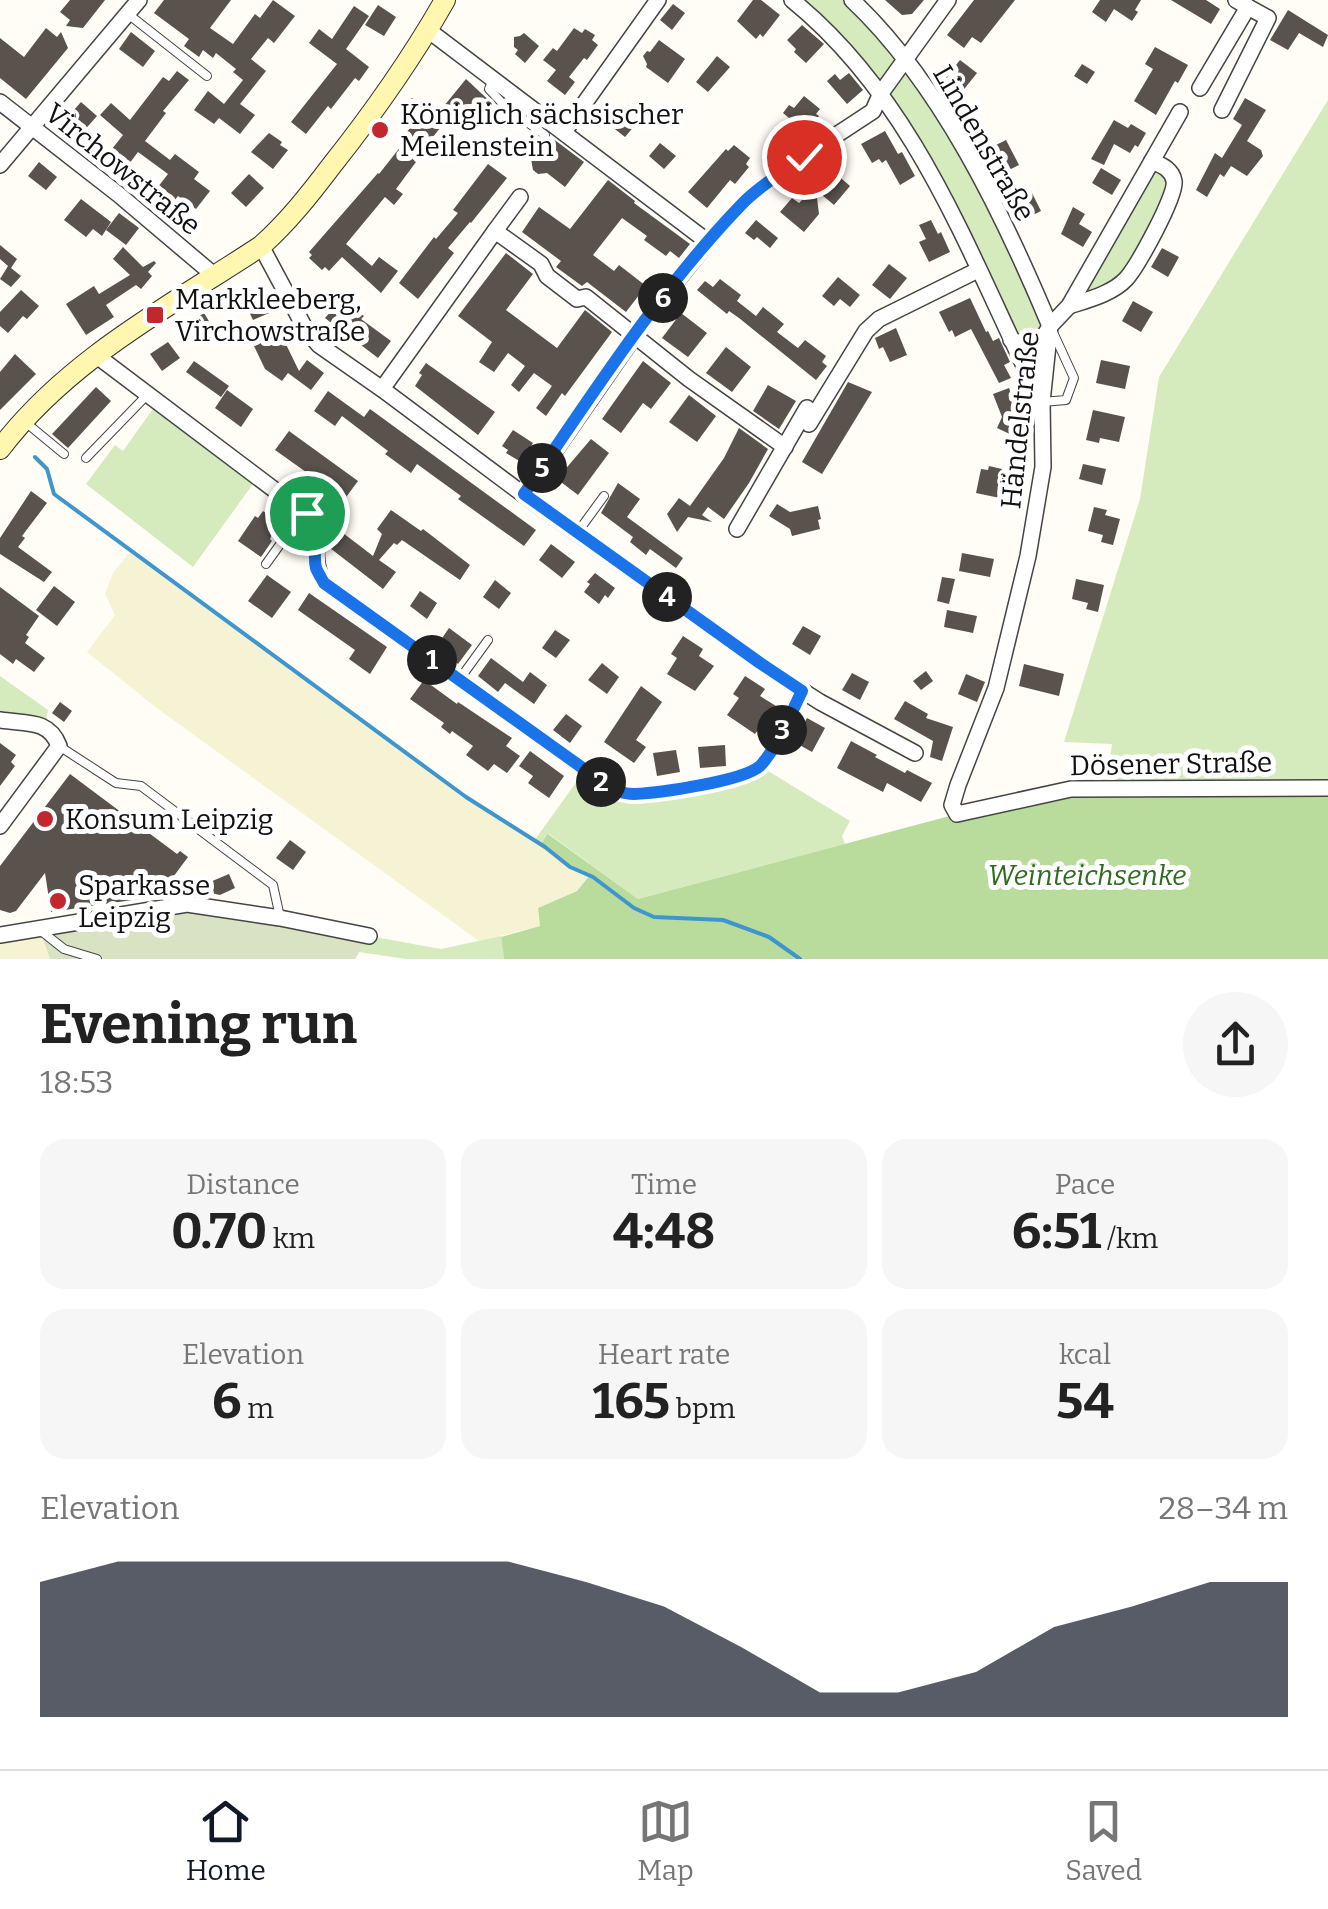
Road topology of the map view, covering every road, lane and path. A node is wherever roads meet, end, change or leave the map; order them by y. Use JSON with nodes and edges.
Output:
{"nodes":[{"id":1,"x":139,"y":0,"type":"edge"},
{"id":2,"x":446,"y":0,"type":"edge"},
{"id":3,"x":658,"y":0,"type":"edge"},
{"id":4,"x":792,"y":0,"type":"edge"},
{"id":5,"x":852,"y":0,"type":"edge"},
{"id":6,"x":948,"y":0,"type":"edge"},
{"id":7,"x":1242,"y":3,"type":"edge"},
{"id":8,"x":128,"y":14,"type":"junction"},
{"id":9,"x":428,"y":30,"type":"junction"},
{"id":10,"x":906,"y":59,"type":"junction"},
{"id":11,"x":207,"y":76,"type":"dead end"},
{"id":12,"x":494,"y":78,"type":"junction"},
{"id":13,"x":1200,"y":88,"type":"dead end"},
{"id":14,"x":881,"y":93,"type":"junction"},
{"id":15,"x":0,"y":102,"type":"edge"},
{"id":16,"x":1222,"y":110,"type":"dead end"},
{"id":17,"x":1180,"y":112,"type":"dead end"},
{"id":18,"x":32,"y":128,"type":"junction"},
{"id":19,"x":564,"y":132,"type":"junction"},
{"id":20,"x":545,"y":135,"type":"dead end"},
{"id":21,"x":1152,"y":160,"type":"junction"},
{"id":22,"x":0,"y":165,"type":"edge"},
{"id":23,"x":520,"y":197,"type":"dead end"},
{"id":24,"x":495,"y":230,"type":"junction"},
{"id":25,"x":708,"y":242,"type":"junction"},
{"id":26,"x":261,"y":246,"type":"junction"},
{"id":27,"x":978,"y":270,"type":"junction"},
{"id":28,"x":215,"y":276,"type":"junction"},
{"id":29,"x":1069,"y":306,"type":"junction"},
{"id":30,"x":1050,"y":326,"type":"junction"},
{"id":31,"x":636,"y":335,"type":"junction"},
{"id":32,"x":1011,"y":340,"type":"junction"},
{"id":33,"x":96,"y":356,"type":"junction"},
{"id":34,"x":382,"y":389,"type":"junction"},
{"id":35,"x":148,"y":394,"type":"junction"},
{"id":36,"x":1042,"y":402,"type":"junction"},
{"id":37,"x":24,"y":421,"type":"junction"},
{"id":38,"x":3,"y":439,"type":"edge"},
{"id":39,"x":785,"y":447,"type":"junction"},
{"id":40,"x":64,"y":454,"type":"dead end"},
{"id":41,"x":86,"y":458,"type":"dead end"},
{"id":42,"x":524,"y":494,"type":"junction"},
{"id":43,"x":604,"y":496,"type":"dead end"},
{"id":44,"x":304,"y":511,"type":"junction"},
{"id":45,"x":737,"y":530,"type":"dead end"},
{"id":46,"x":577,"y":533,"type":"junction"},
{"id":47,"x":266,"y":564,"type":"dead end"},
{"id":48,"x":488,"y":640,"type":"dead end"},
{"id":49,"x":459,"y":680,"type":"junction"},
{"id":50,"x":802,"y":691,"type":"junction"},
{"id":51,"x":0,"y":720,"type":"edge"},
{"id":52,"x":59,"y":746,"type":"junction"},
{"id":53,"x":915,"y":753,"type":"dead end"},
{"id":54,"x":1328,"y":788,"type":"edge"},
{"id":55,"x":958,"y":814,"type":"joint"},
{"id":56,"x":0,"y":826,"type":"edge"},
{"id":57,"x":280,"y":918,"type":"junction"},
{"id":58,"x":40,"y":930,"type":"junction"},
{"id":59,"x":0,"y":935,"type":"edge"},
{"id":60,"x":369,"y":936,"type":"dead end"},
{"id":61,"x":98,"y":959,"type":"edge"}],
"edges":[{"from":1,"to":8,"type":"street"},
{"from":2,"to":9,"type":"main road"},
{"from":3,"to":19,"type":"street"},
{"from":4,"to":14,"type":"street"},
{"from":5,"to":10,"type":"street","name":"Lindenstraße"},
{"from":6,"to":10,"type":"street"},
{"from":7,"to":13,"type":"street"},
{"from":7,"to":16,"type":"street"},
{"from":8,"to":11,"type":"lane"},
{"from":8,"to":18,"type":"street"},
{"from":9,"to":12,"type":"street"},
{"from":9,"to":26,"type":"main road"},
{"from":10,"to":14,"type":"street"},
{"from":10,"to":30,"type":"street","name":"Lindenstraße"},
{"from":12,"to":19,"type":"street"},
{"from":12,"to":20,"type":"lane"},
{"from":14,"to":25,"type":"street"},
{"from":14,"to":27,"type":"street"},
{"from":15,"to":18,"type":"street","name":"Virchowstraße"},
{"from":17,"to":21,"type":"street","name":"Händelstraße"},
{"from":18,"to":22,"type":"street"},
{"from":18,"to":28,"type":"street","name":"Virchowstraße"},
{"from":19,"to":25,"type":"street"},
{"from":21,"to":29,"type":"street","name":"Händelstraße"},
{"from":21,"to":29,"type":"street"},
{"from":23,"to":24,"type":"street"},
{"from":24,"to":31,"type":"street"},
{"from":24,"to":34,"type":"street"},
{"from":25,"to":31,"type":"street"},
{"from":26,"to":28,"type":"main road"},
{"from":26,"to":34,"type":"street"},
{"from":27,"to":32,"type":"street"},
{"from":27,"to":39,"type":"street"},
{"from":28,"to":33,"type":"main road"},
{"from":29,"to":30,"type":"street","name":"Händelstraße"},
{"from":30,"to":32,"type":"street"},
{"from":30,"to":36,"type":"street","name":"Händelstraße"},
{"from":30,"to":36,"type":"lane"},
{"from":31,"to":39,"type":"street"},
{"from":31,"to":42,"type":"street"},
{"from":32,"to":36,"type":"street"},
{"from":33,"to":35,"type":"street"},
{"from":33,"to":37,"type":"main road"},
{"from":34,"to":42,"type":"street"},
{"from":35,"to":41,"type":"lane"},
{"from":35,"to":44,"type":"street"},
{"from":36,"to":55,"type":"street","name":"Händelstraße"},
{"from":37,"to":38,"type":"main road"},
{"from":37,"to":40,"type":"lane"},
{"from":39,"to":45,"type":"street"},
{"from":42,"to":46,"type":"street"},
{"from":43,"to":46,"type":"lane"},
{"from":44,"to":47,"type":"lane"},
{"from":44,"to":49,"type":"street"},
{"from":46,"to":50,"type":"street"},
{"from":48,"to":49,"type":"lane"},
{"from":49,"to":50,"type":"street"},
{"from":50,"to":53,"type":"street"},
{"from":51,"to":52,"type":"street"},
{"from":52,"to":56,"type":"street"},
{"from":52,"to":57,"type":"lane"},
{"from":54,"to":55,"type":"street","name":"Dösener Straße"},
{"from":57,"to":58,"type":"street"},
{"from":57,"to":60,"type":"street"},
{"from":58,"to":59,"type":"street"},
{"from":58,"to":61,"type":"lane"}]}
